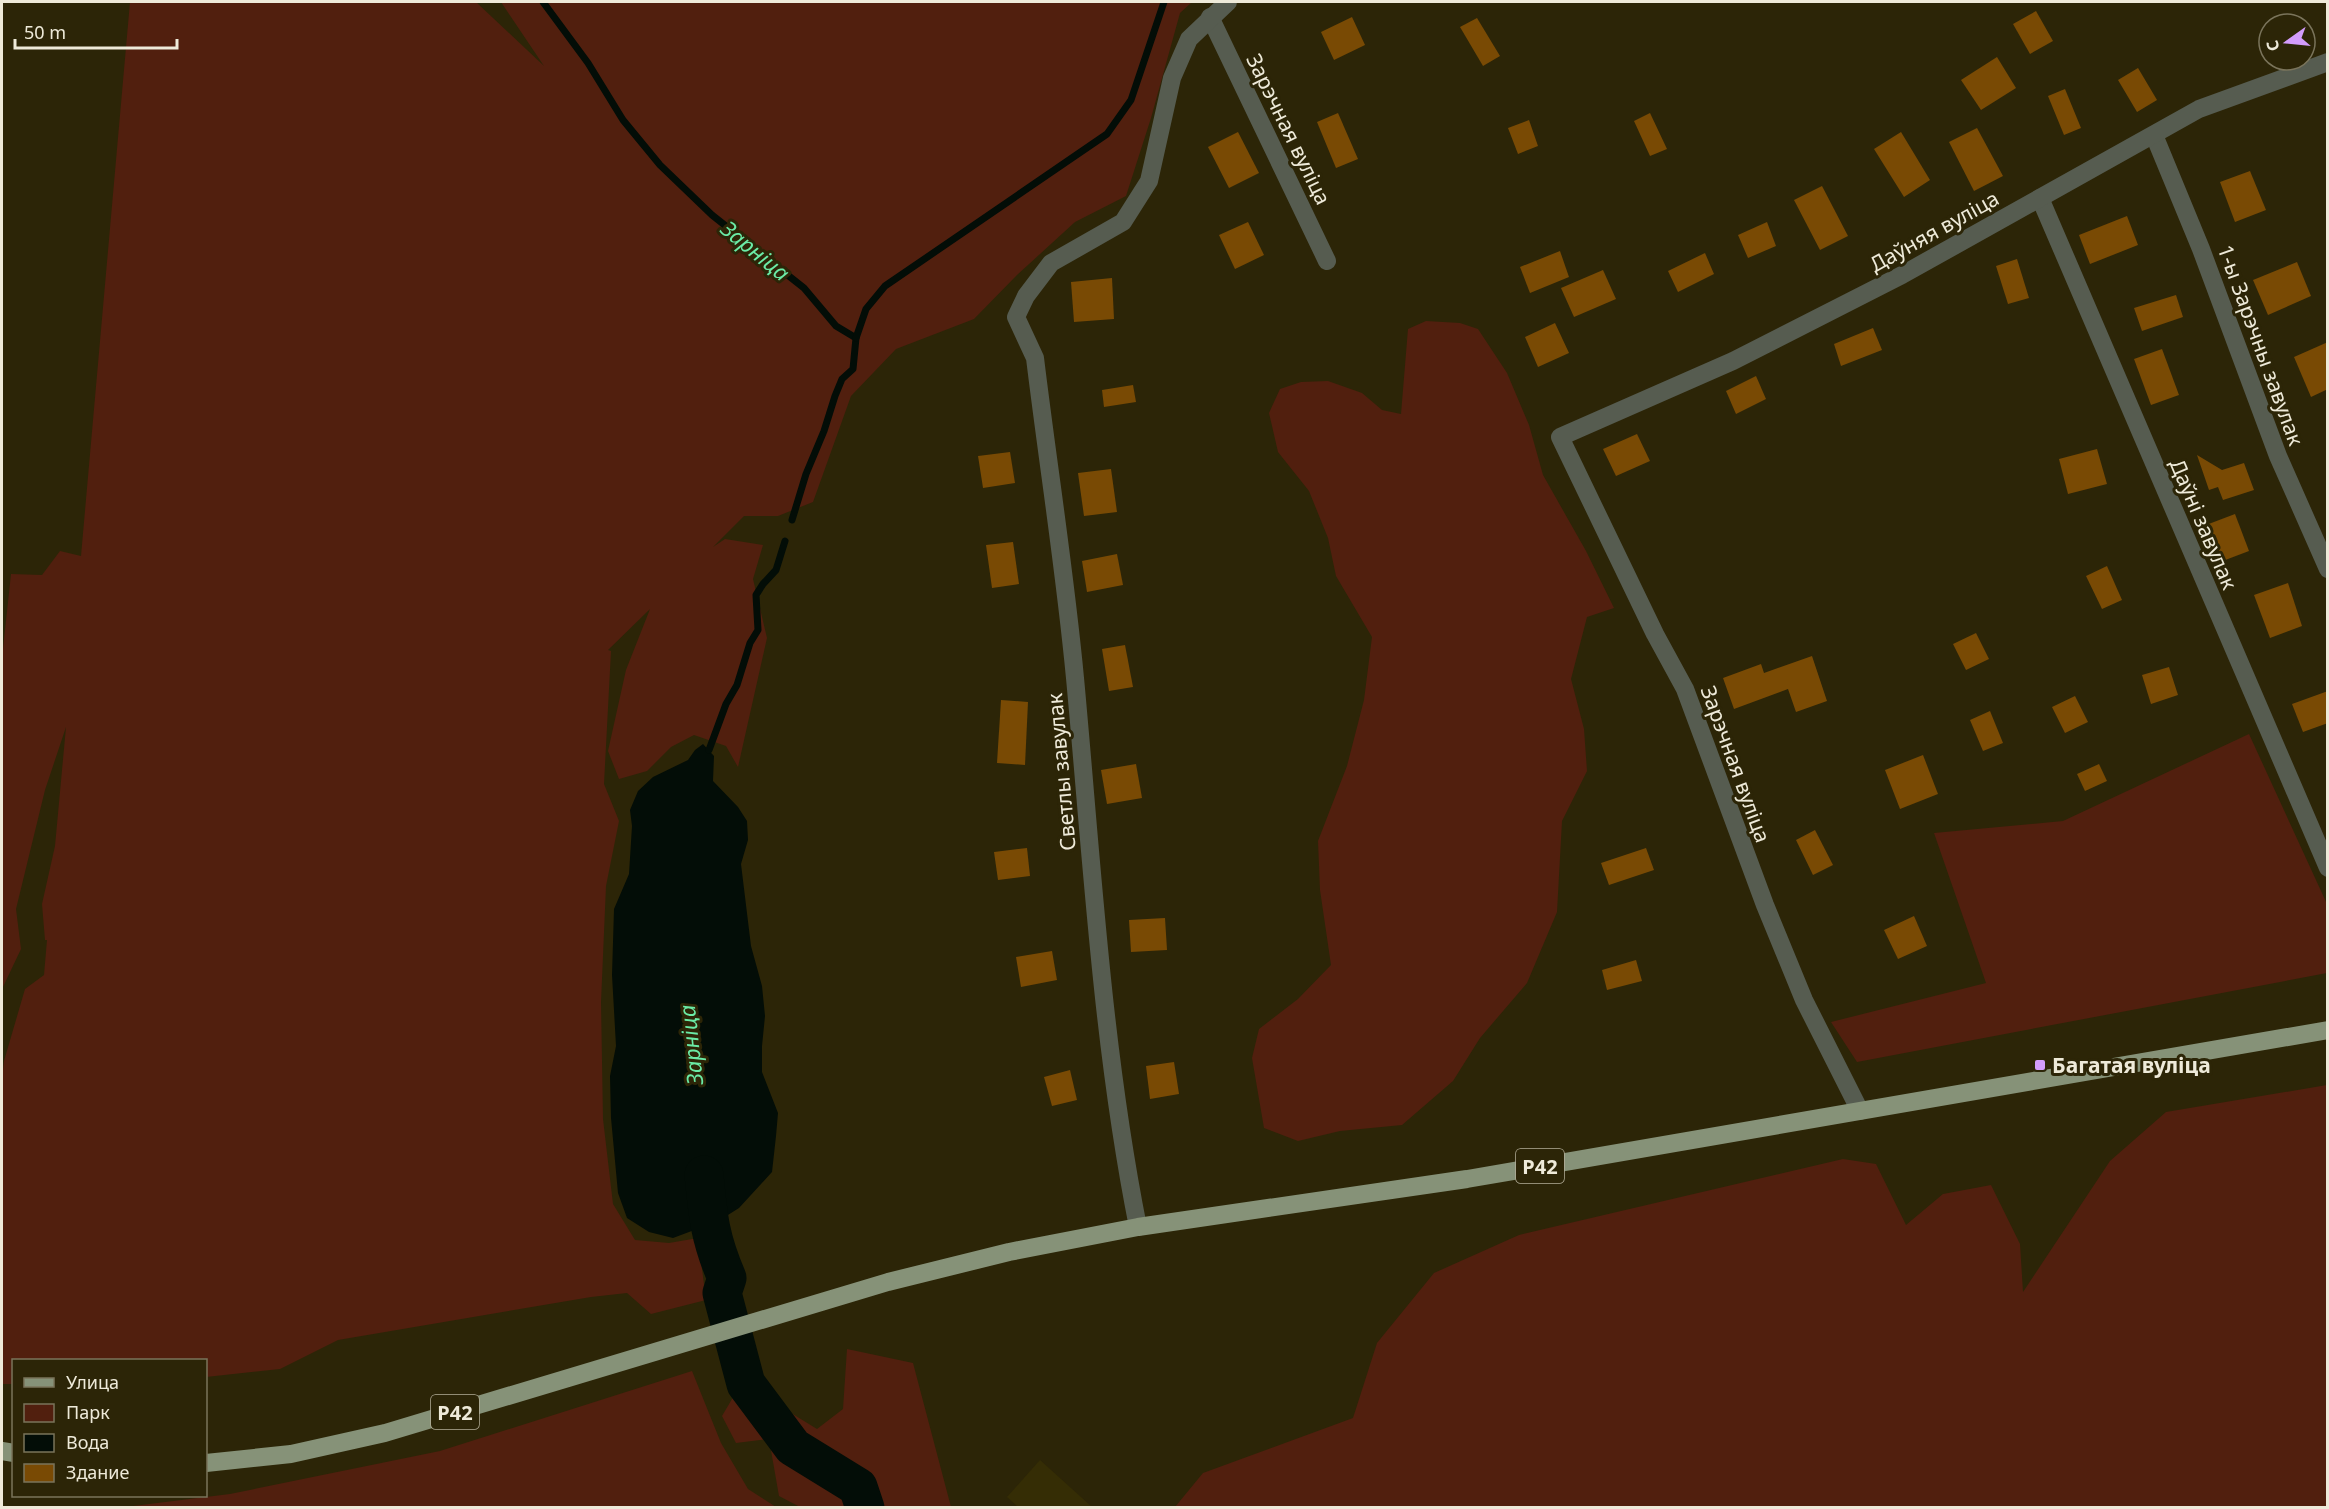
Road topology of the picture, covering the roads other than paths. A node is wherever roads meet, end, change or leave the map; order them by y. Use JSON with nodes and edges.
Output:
{"nodes":[{"id":1,"x":1228,"y":2,"type":"edge"},
{"id":2,"x":1210,"y":17,"type":"junction"},
{"id":3,"x":2328,"y":62,"type":"edge"},
{"id":4,"x":2154,"y":135,"type":"junction"},
{"id":5,"x":2040,"y":198,"type":"junction"},
{"id":6,"x":1327,"y":261,"type":"dead end"},
{"id":7,"x":1560,"y":437,"type":"joint"},
{"id":8,"x":2328,"y":569,"type":"edge"},
{"id":9,"x":2328,"y":868,"type":"edge"},
{"id":10,"x":2328,"y":1030,"type":"edge"},
{"id":11,"x":1860,"y":1111,"type":"junction"},
{"id":12,"x":1138,"y":1227,"type":"junction"},
{"id":13,"x":207,"y":1463,"type":"edge"}],
"edges":[{"from":1,"to":2,"type":"street"},
{"from":2,"to":6,"type":"street","name":"Зарэчная вуліца"},
{"from":2,"to":12,"type":"street","name":"Светлы завулак"},
{"from":3,"to":4,"type":"street","name":"Даўняя вуліца"},
{"from":4,"to":5,"type":"street","name":"Даўняя вуліца"},
{"from":4,"to":8,"type":"street","name":"1-ы Зарэчны завулак"},
{"from":5,"to":7,"type":"street","name":"Даўняя вуліца"},
{"from":5,"to":9,"type":"street","name":"Даўні завулак"},
{"from":7,"to":11,"type":"street","name":"Зарэчная вуліца"},
{"from":10,"to":11,"type":"main road","number":"Р42"},
{"from":11,"to":12,"type":"main road","number":"Р42"},
{"from":12,"to":13,"type":"main road","number":"Р42"}]}
